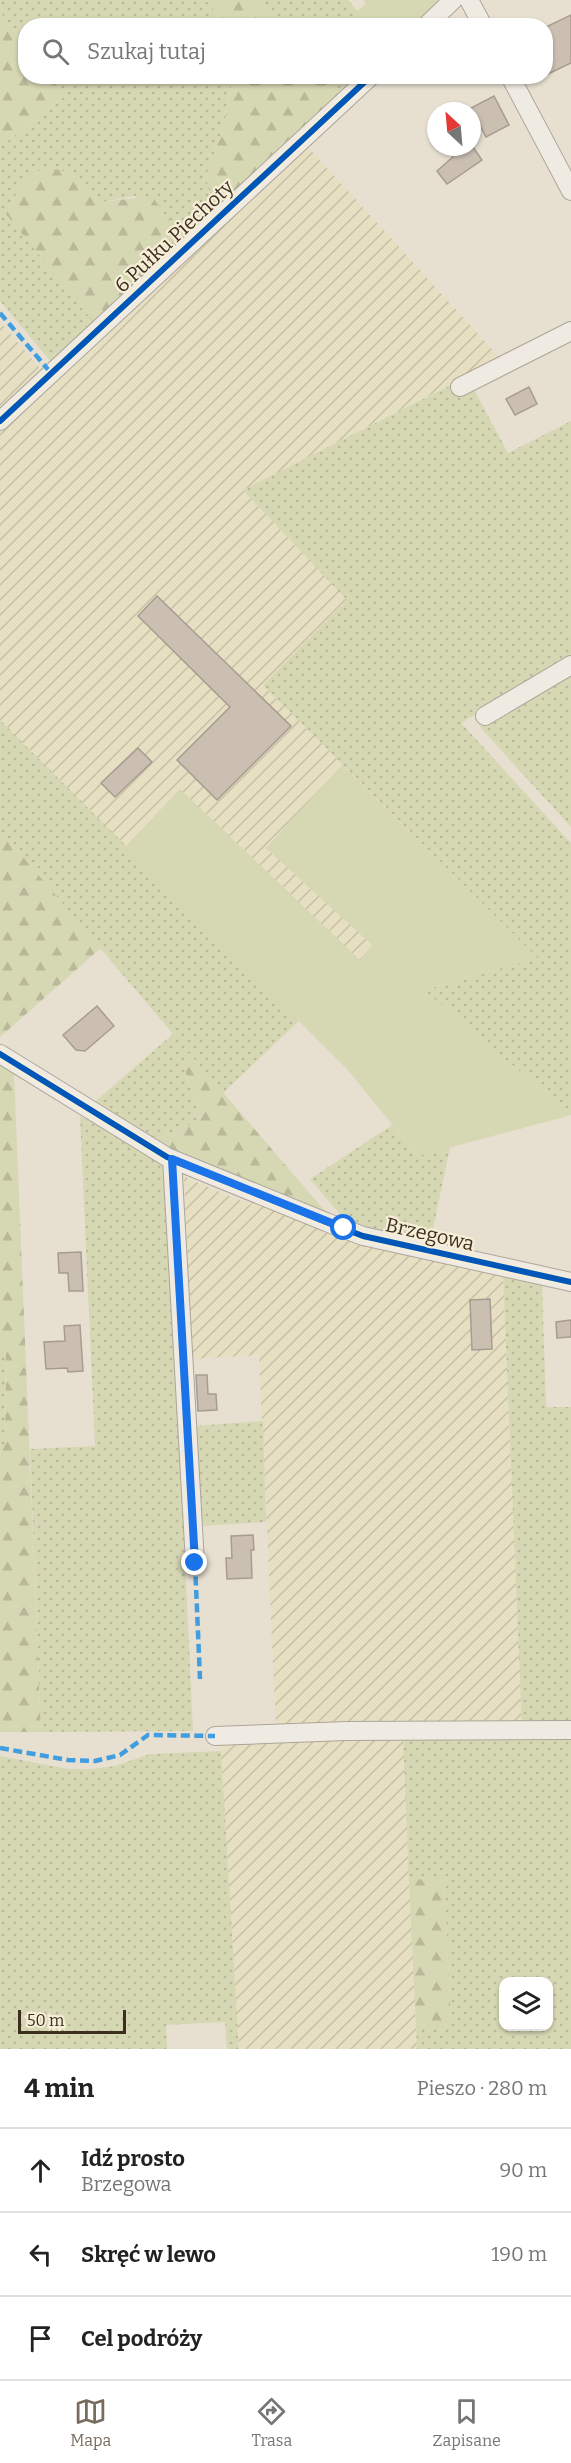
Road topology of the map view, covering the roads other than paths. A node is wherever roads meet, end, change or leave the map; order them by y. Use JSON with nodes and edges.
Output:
{"nodes":[{"id":1,"x":453,"y":0,"type":"edge"},
{"id":2,"x":469,"y":0,"type":"edge"},
{"id":3,"x":434,"y":18,"type":"edge"},
{"id":4,"x":479,"y":18,"type":"edge"},
{"id":5,"x":362,"y":84,"type":"edge"},
{"id":6,"x":514,"y":84,"type":"edge"},
{"id":7,"x":571,"y":191,"type":"edge"},
{"id":8,"x":571,"y":331,"type":"edge"},
{"id":9,"x":460,"y":387,"type":"dead end"},
{"id":10,"x":0,"y":421,"type":"edge"},
{"id":11,"x":571,"y":665,"type":"edge"},
{"id":12,"x":485,"y":716,"type":"dead end"},
{"id":13,"x":0,"y":1054,"type":"edge"},
{"id":14,"x":172,"y":1159,"type":"junction"},
{"id":15,"x":571,"y":1282,"type":"edge"},
{"id":16,"x":195,"y":1563,"type":"dead end"},
{"id":17,"x":571,"y":1730,"type":"edge"},
{"id":18,"x":215,"y":1736,"type":"dead end"}],
"edges":[{"from":1,"to":3,"type":"street"},
{"from":2,"to":4,"type":"street"},
{"from":5,"to":10,"type":"street","name":"6 Pułku Piechoty"},
{"from":6,"to":7,"type":"street"},
{"from":8,"to":9,"type":"street"},
{"from":11,"to":12,"type":"street"},
{"from":13,"to":14,"type":"street","name":"Brzegowa"},
{"from":14,"to":15,"type":"street","name":"Brzegowa"},
{"from":14,"to":16,"type":"street"},
{"from":17,"to":18,"type":"street"}]}
